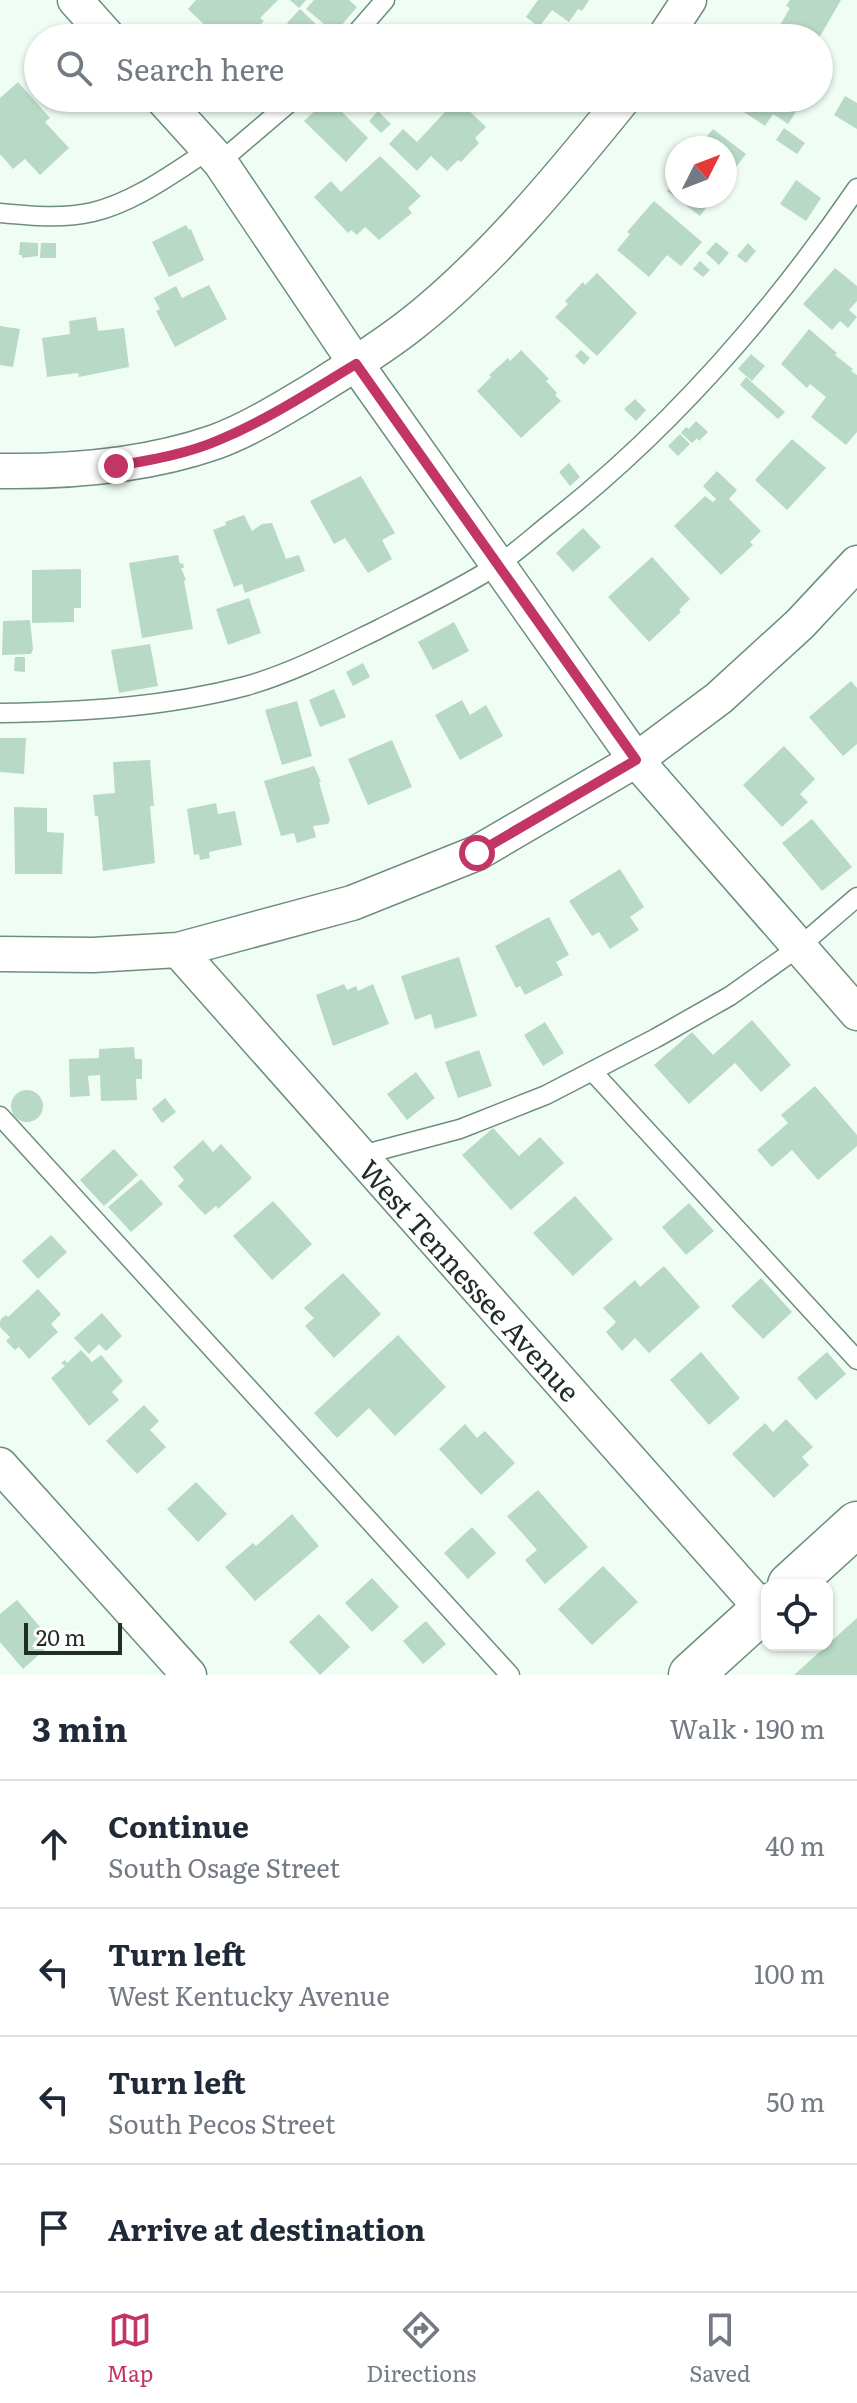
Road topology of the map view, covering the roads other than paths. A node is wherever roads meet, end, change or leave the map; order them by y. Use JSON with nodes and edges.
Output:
{"nodes":[{"id":1,"x":75,"y":0,"type":"edge"},
{"id":2,"x":385,"y":0,"type":"edge"},
{"id":3,"x":689,"y":0,"type":"edge"},
{"id":4,"x":96,"y":24,"type":"edge"},
{"id":5,"x":364,"y":24,"type":"edge"},
{"id":6,"x":673,"y":24,"type":"edge"},
{"id":7,"x":175,"y":112,"type":"edge"},
{"id":8,"x":275,"y":112,"type":"edge"},
{"id":9,"x":613,"y":112,"type":"edge"},
{"id":10,"x":214,"y":156,"type":"junction"},
{"id":11,"x":857,"y":188,"type":"edge"},
{"id":12,"x":0,"y":213,"type":"edge"},
{"id":13,"x":356,"y":364,"type":"junction"},
{"id":14,"x":0,"y":471,"type":"edge"},
{"id":15,"x":857,"y":563,"type":"edge"},
{"id":16,"x":499,"y":564,"type":"junction"},
{"id":17,"x":0,"y":713,"type":"edge"},
{"id":18,"x":636,"y":760,"type":"junction"},
{"id":19,"x":857,"y":897,"type":"edge"},
{"id":20,"x":799,"y":947,"type":"junction"},
{"id":21,"x":178,"y":950,"type":"junction"},
{"id":22,"x":0,"y":954,"type":"edge"},
{"id":23,"x":857,"y":1013,"type":"edge"},
{"id":24,"x":592,"y":1071,"type":"junction"},
{"id":25,"x":0,"y":1116,"type":"edge"},
{"id":26,"x":358,"y":1156,"type":"junction"},
{"id":27,"x":857,"y":1360,"type":"edge"},
{"id":28,"x":0,"y":1465,"type":"edge"},
{"id":29,"x":857,"y":1524,"type":"edge"},
{"id":30,"x":796,"y":1579,"type":"edge"},
{"id":31,"x":761,"y":1587,"type":"edge"},
{"id":32,"x":761,"y":1611,"type":"edge"},
{"id":33,"x":189,"y":1675,"type":"edge"},
{"id":34,"x":510,"y":1675,"type":"edge"},
{"id":35,"x":691,"y":1675,"type":"edge"}],
"edges":[{"from":1,"to":4,"type":"street"},
{"from":2,"to":5,"type":"lane"},
{"from":3,"to":6,"type":"street"},
{"from":7,"to":10,"type":"street"},
{"from":8,"to":10,"type":"lane"},
{"from":9,"to":13,"type":"street"},
{"from":10,"to":12,"type":"lane"},
{"from":10,"to":13,"type":"street"},
{"from":11,"to":16,"type":"lane"},
{"from":13,"to":14,"type":"street"},
{"from":13,"to":16,"type":"street"},
{"from":15,"to":18,"type":"street"},
{"from":16,"to":17,"type":"lane"},
{"from":16,"to":18,"type":"street"},
{"from":18,"to":20,"type":"street"},
{"from":18,"to":21,"type":"street"},
{"from":19,"to":20,"type":"lane"},
{"from":20,"to":23,"type":"street"},
{"from":20,"to":24,"type":"lane"},
{"from":21,"to":22,"type":"street"},
{"from":21,"to":26,"type":"street","name":"West Tennessee Avenue"},
{"from":24,"to":26,"type":"lane"},
{"from":24,"to":27,"type":"lane"},
{"from":25,"to":34,"type":"lane"},
{"from":26,"to":31,"type":"street","name":"West Tennessee Avenue"},
{"from":28,"to":33,"type":"street"},
{"from":29,"to":30,"type":"street"},
{"from":32,"to":35,"type":"street"}]}
